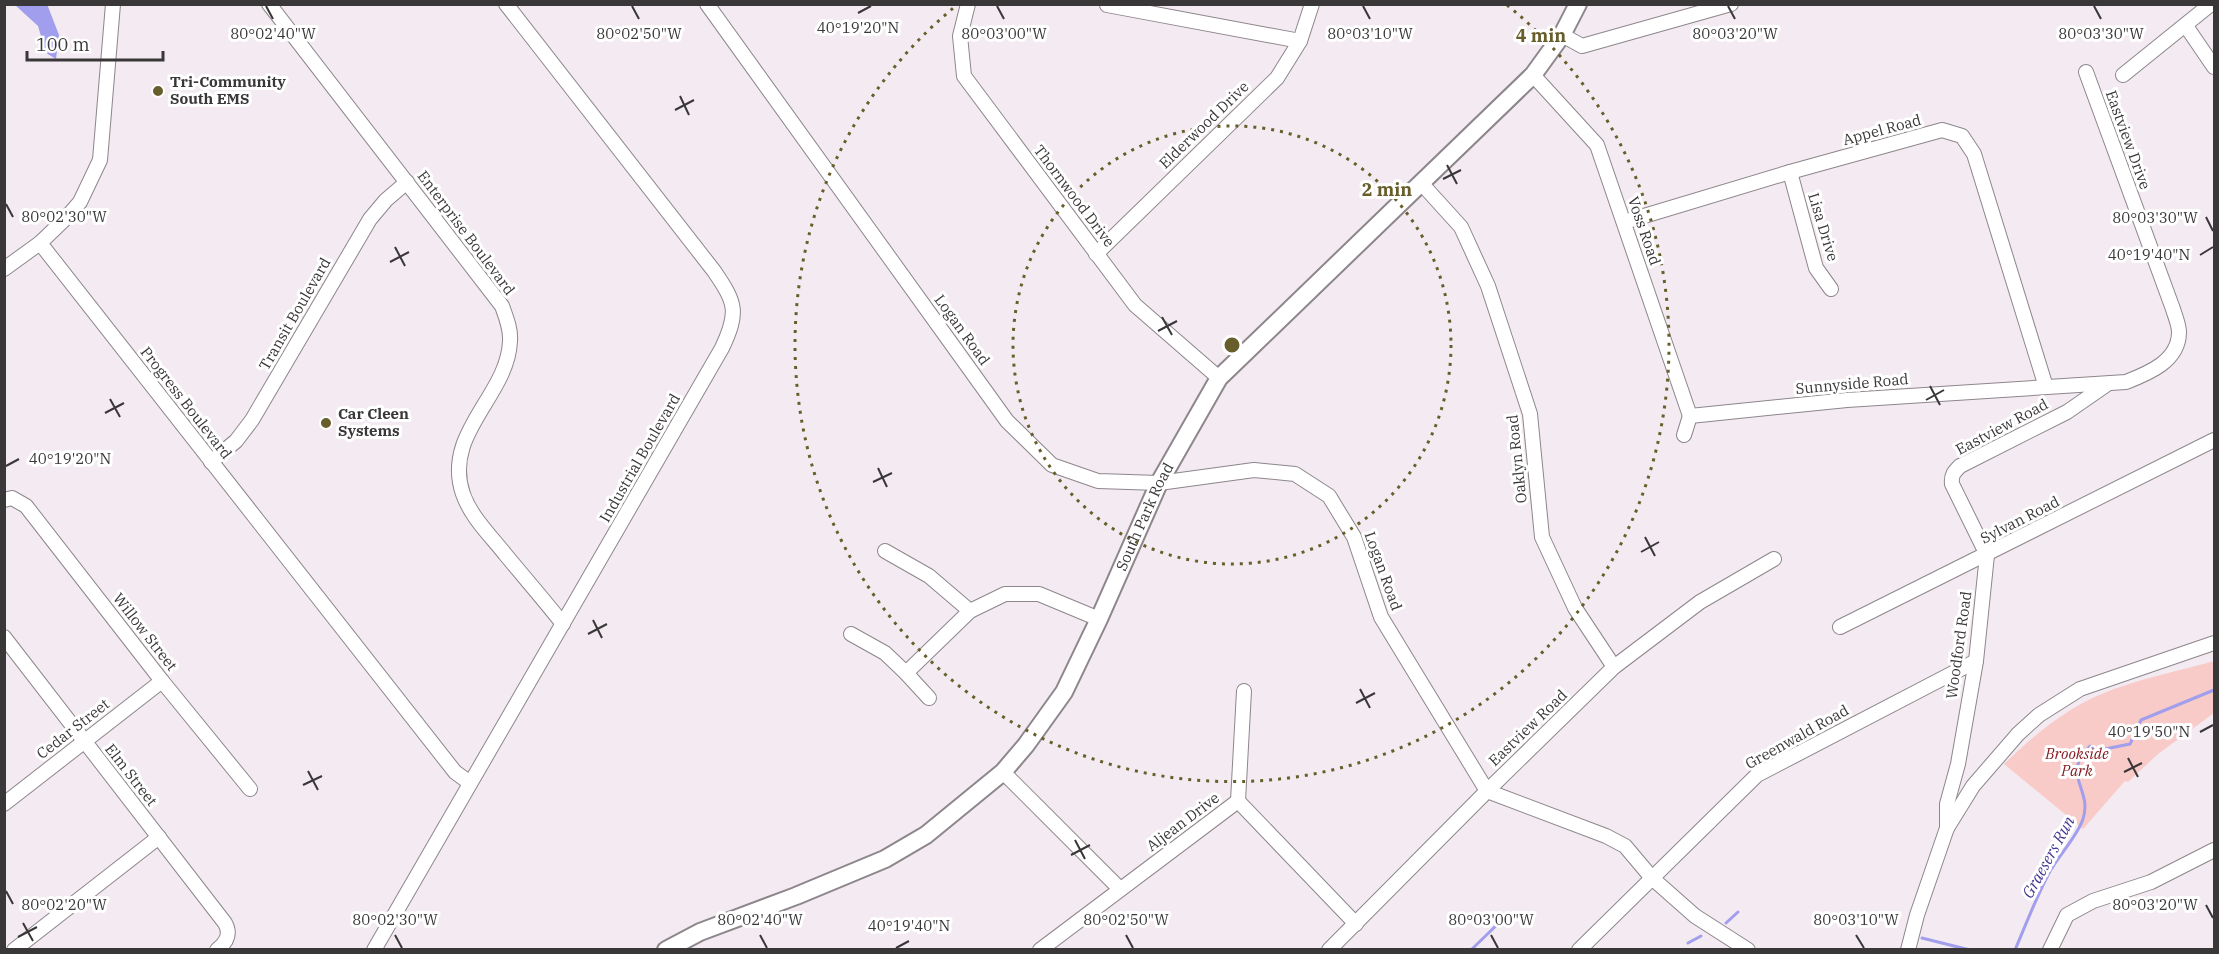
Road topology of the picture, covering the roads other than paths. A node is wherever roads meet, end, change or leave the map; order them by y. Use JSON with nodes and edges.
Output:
{"nodes":[{"id":1,"x":113,"y":4,"type":"edge"},
{"id":2,"x":269,"y":4,"type":"edge"},
{"id":3,"x":506,"y":4,"type":"edge"},
{"id":4,"x":707,"y":4,"type":"edge"},
{"id":5,"x":968,"y":4,"type":"edge"},
{"id":6,"x":1312,"y":4,"type":"edge"},
{"id":7,"x":1578,"y":4,"type":"edge"},
{"id":8,"x":1731,"y":4,"type":"edge"},
{"id":9,"x":2211,"y":4,"type":"edge"},
{"id":10,"x":1107,"y":5,"type":"edge"},
{"id":11,"x":2186,"y":26,"type":"junction"},
{"id":12,"x":1562,"y":34,"type":"junction"},
{"id":13,"x":1300,"y":41,"type":"junction"},
{"id":14,"x":2214,"y":67,"type":"edge"},
{"id":15,"x":2086,"y":72,"type":"dead end"},
{"id":16,"x":1533,"y":75,"type":"junction"},
{"id":17,"x":2123,"y":75,"type":"dead end"},
{"id":18,"x":1790,"y":172,"type":"junction"},
{"id":19,"x":407,"y":182,"type":"junction"},
{"id":20,"x":1422,"y":184,"type":"junction"},
{"id":21,"x":1624,"y":222,"type":"junction"},
{"id":22,"x":40,"y":243,"type":"junction"},
{"id":23,"x":1096,"y":254,"type":"junction"},
{"id":24,"x":4,"y":269,"type":"edge"},
{"id":25,"x":1831,"y":289,"type":"dead end"},
{"id":26,"x":1219,"y":378,"type":"junction"},
{"id":27,"x":2108,"y":384,"type":"junction"},
{"id":28,"x":2052,"y":387,"type":"junction"},
{"id":29,"x":2067,"y":412,"type":"junction"},
{"id":30,"x":1690,"y":417,"type":"junction"},
{"id":31,"x":1684,"y":435,"type":"dead end"},
{"id":32,"x":2214,"y":440,"type":"edge"},
{"id":33,"x":211,"y":462,"type":"junction"},
{"id":34,"x":1159,"y":483,"type":"junction"},
{"id":35,"x":8,"y":499,"type":"edge"},
{"id":36,"x":885,"y":551,"type":"dead end"},
{"id":37,"x":1987,"y":555,"type":"junction"},
{"id":38,"x":1774,"y":559,"type":"dead end"},
{"id":39,"x":970,"y":611,"type":"junction"},
{"id":40,"x":1099,"y":619,"type":"junction"},
{"id":41,"x":563,"y":624,"type":"junction"},
{"id":42,"x":1839,"y":627,"type":"dead end"},
{"id":43,"x":851,"y":634,"type":"dead end"},
{"id":44,"x":2214,"y":642,"type":"edge"},
{"id":45,"x":7,"y":644,"type":"edge"},
{"id":46,"x":1976,"y":661,"type":"junction"},
{"id":47,"x":1614,"y":667,"type":"junction"},
{"id":48,"x":906,"y":673,"type":"junction"},
{"id":49,"x":162,"y":681,"type":"junction"},
{"id":50,"x":1244,"y":691,"type":"dead end"},
{"id":51,"x":929,"y":698,"type":"dead end"},
{"id":52,"x":84,"y":741,"type":"junction"},
{"id":53,"x":1003,"y":772,"type":"junction"},
{"id":54,"x":470,"y":783,"type":"junction"},
{"id":55,"x":250,"y":789,"type":"dead end"},
{"id":56,"x":1487,"y":791,"type":"junction"},
{"id":57,"x":1238,"y":801,"type":"junction"},
{"id":58,"x":4,"y":804,"type":"edge"},
{"id":59,"x":1947,"y":828,"type":"junction"},
{"id":60,"x":159,"y":837,"type":"junction"},
{"id":61,"x":2214,"y":850,"type":"edge"},
{"id":62,"x":1652,"y":878,"type":"junction"},
{"id":63,"x":1120,"y":890,"type":"junction"},
{"id":64,"x":1356,"y":924,"type":"junction"},
{"id":65,"x":14,"y":950,"type":"edge"},
{"id":66,"x":217,"y":950,"type":"edge"},
{"id":67,"x":374,"y":950,"type":"edge"},
{"id":68,"x":666,"y":950,"type":"edge"},
{"id":69,"x":1040,"y":950,"type":"edge"},
{"id":70,"x":1329,"y":950,"type":"edge"},
{"id":71,"x":1579,"y":950,"type":"edge"},
{"id":72,"x":1748,"y":950,"type":"edge"},
{"id":73,"x":1908,"y":950,"type":"edge"},
{"id":74,"x":2050,"y":950,"type":"edge"}],
"edges":[{"from":1,"to":22,"type":"street"},
{"from":2,"to":19,"type":"street","name":"Enterprise Boulevard"},
{"from":3,"to":41,"type":"street","name":"Industrial Boulevard"},
{"from":4,"to":34,"type":"street","name":"Logan Road"},
{"from":5,"to":23,"type":"street","name":"Thornwood Drive"},
{"from":6,"to":13,"type":"street","name":"Elderwood Drive"},
{"from":7,"to":12,"type":"main road","name":"South Park Road"},
{"from":8,"to":12,"type":"street"},
{"from":9,"to":11,"type":"street"},
{"from":10,"to":13,"type":"street"},
{"from":11,"to":14,"type":"street"},
{"from":11,"to":17,"type":"street"},
{"from":12,"to":16,"type":"main road","name":"South Park Road"},
{"from":13,"to":23,"type":"street","name":"Elderwood Drive"},
{"from":15,"to":27,"type":"street","name":"Eastview Drive"},
{"from":16,"to":20,"type":"main road","name":"South Park Road"},
{"from":16,"to":21,"type":"street","name":"Voss Road"},
{"from":18,"to":21,"type":"street","name":"Appel Road"},
{"from":18,"to":25,"type":"street","name":"Lisa Drive"},
{"from":18,"to":28,"type":"street","name":"Appel Road"},
{"from":19,"to":33,"type":"street","name":"Transit Boulevard"},
{"from":19,"to":41,"type":"street","name":"Enterprise Boulevard"},
{"from":20,"to":26,"type":"main road","name":"South Park Road"},
{"from":20,"to":47,"type":"street","name":"Oaklyn Road"},
{"from":21,"to":30,"type":"street","name":"Voss Road"},
{"from":22,"to":24,"type":"street"},
{"from":22,"to":33,"type":"street","name":"Progress Boulevard"},
{"from":23,"to":26,"type":"street","name":"Thornwood Drive"},
{"from":26,"to":34,"type":"main road","name":"South Park Road"},
{"from":27,"to":28,"type":"street","name":"Sunnyside Road"},
{"from":27,"to":29,"type":"street","name":"Eastview Road"},
{"from":28,"to":29,"type":"street","name":"Eastview Road"},
{"from":28,"to":30,"type":"street","name":"Sunnyside Road"},
{"from":29,"to":37,"type":"street","name":"Eastview Road"},
{"from":30,"to":31,"type":"street"},
{"from":32,"to":37,"type":"street","name":"Sylvan Road"},
{"from":33,"to":54,"type":"street","name":"Progress Boulevard"},
{"from":34,"to":40,"type":"main road","name":"South Park Road"},
{"from":34,"to":56,"type":"street","name":"Logan Road"},
{"from":35,"to":49,"type":"street","name":"Willow Street"},
{"from":36,"to":39,"type":"street"},
{"from":37,"to":42,"type":"street","name":"Sylvan Road"},
{"from":37,"to":46,"type":"street","name":"Woodford Road"},
{"from":38,"to":47,"type":"street","name":"Eastview Road"},
{"from":39,"to":40,"type":"street"},
{"from":39,"to":48,"type":"street"},
{"from":40,"to":53,"type":"main road","name":"South Park Road"},
{"from":41,"to":54,"type":"street","name":"Industrial Boulevard"},
{"from":43,"to":48,"type":"street"},
{"from":44,"to":59,"type":"street"},
{"from":45,"to":52,"type":"street","name":"Elm Street"},
{"from":46,"to":59,"type":"street","name":"Woodford Road"},
{"from":46,"to":62,"type":"street","name":"Greenwald Road"},
{"from":47,"to":56,"type":"street","name":"Eastview Road"},
{"from":48,"to":51,"type":"street"},
{"from":49,"to":52,"type":"street","name":"Cedar Street"},
{"from":49,"to":55,"type":"street","name":"Willow Street"},
{"from":50,"to":57,"type":"street"},
{"from":52,"to":58,"type":"street","name":"Cedar Street"},
{"from":52,"to":60,"type":"street","name":"Elm Street"},
{"from":53,"to":63,"type":"street"},
{"from":53,"to":68,"type":"main road","name":"South Park Road"},
{"from":54,"to":67,"type":"street","name":"Industrial Boulevard"},
{"from":56,"to":62,"type":"street"},
{"from":56,"to":64,"type":"street","name":"Eastview Road"},
{"from":57,"to":63,"type":"street","name":"Aljean Drive"},
{"from":57,"to":64,"type":"street","name":"Aljean Drive"},
{"from":59,"to":73,"type":"street"},
{"from":60,"to":65,"type":"street"},
{"from":60,"to":66,"type":"street","name":"Elm Street"},
{"from":61,"to":74,"type":"street"},
{"from":62,"to":71,"type":"street","name":"Greenwald Road"},
{"from":62,"to":72,"type":"street"},
{"from":63,"to":69,"type":"street","name":"Aljean Drive"},
{"from":64,"to":70,"type":"street","name":"Eastview Road"}]}
